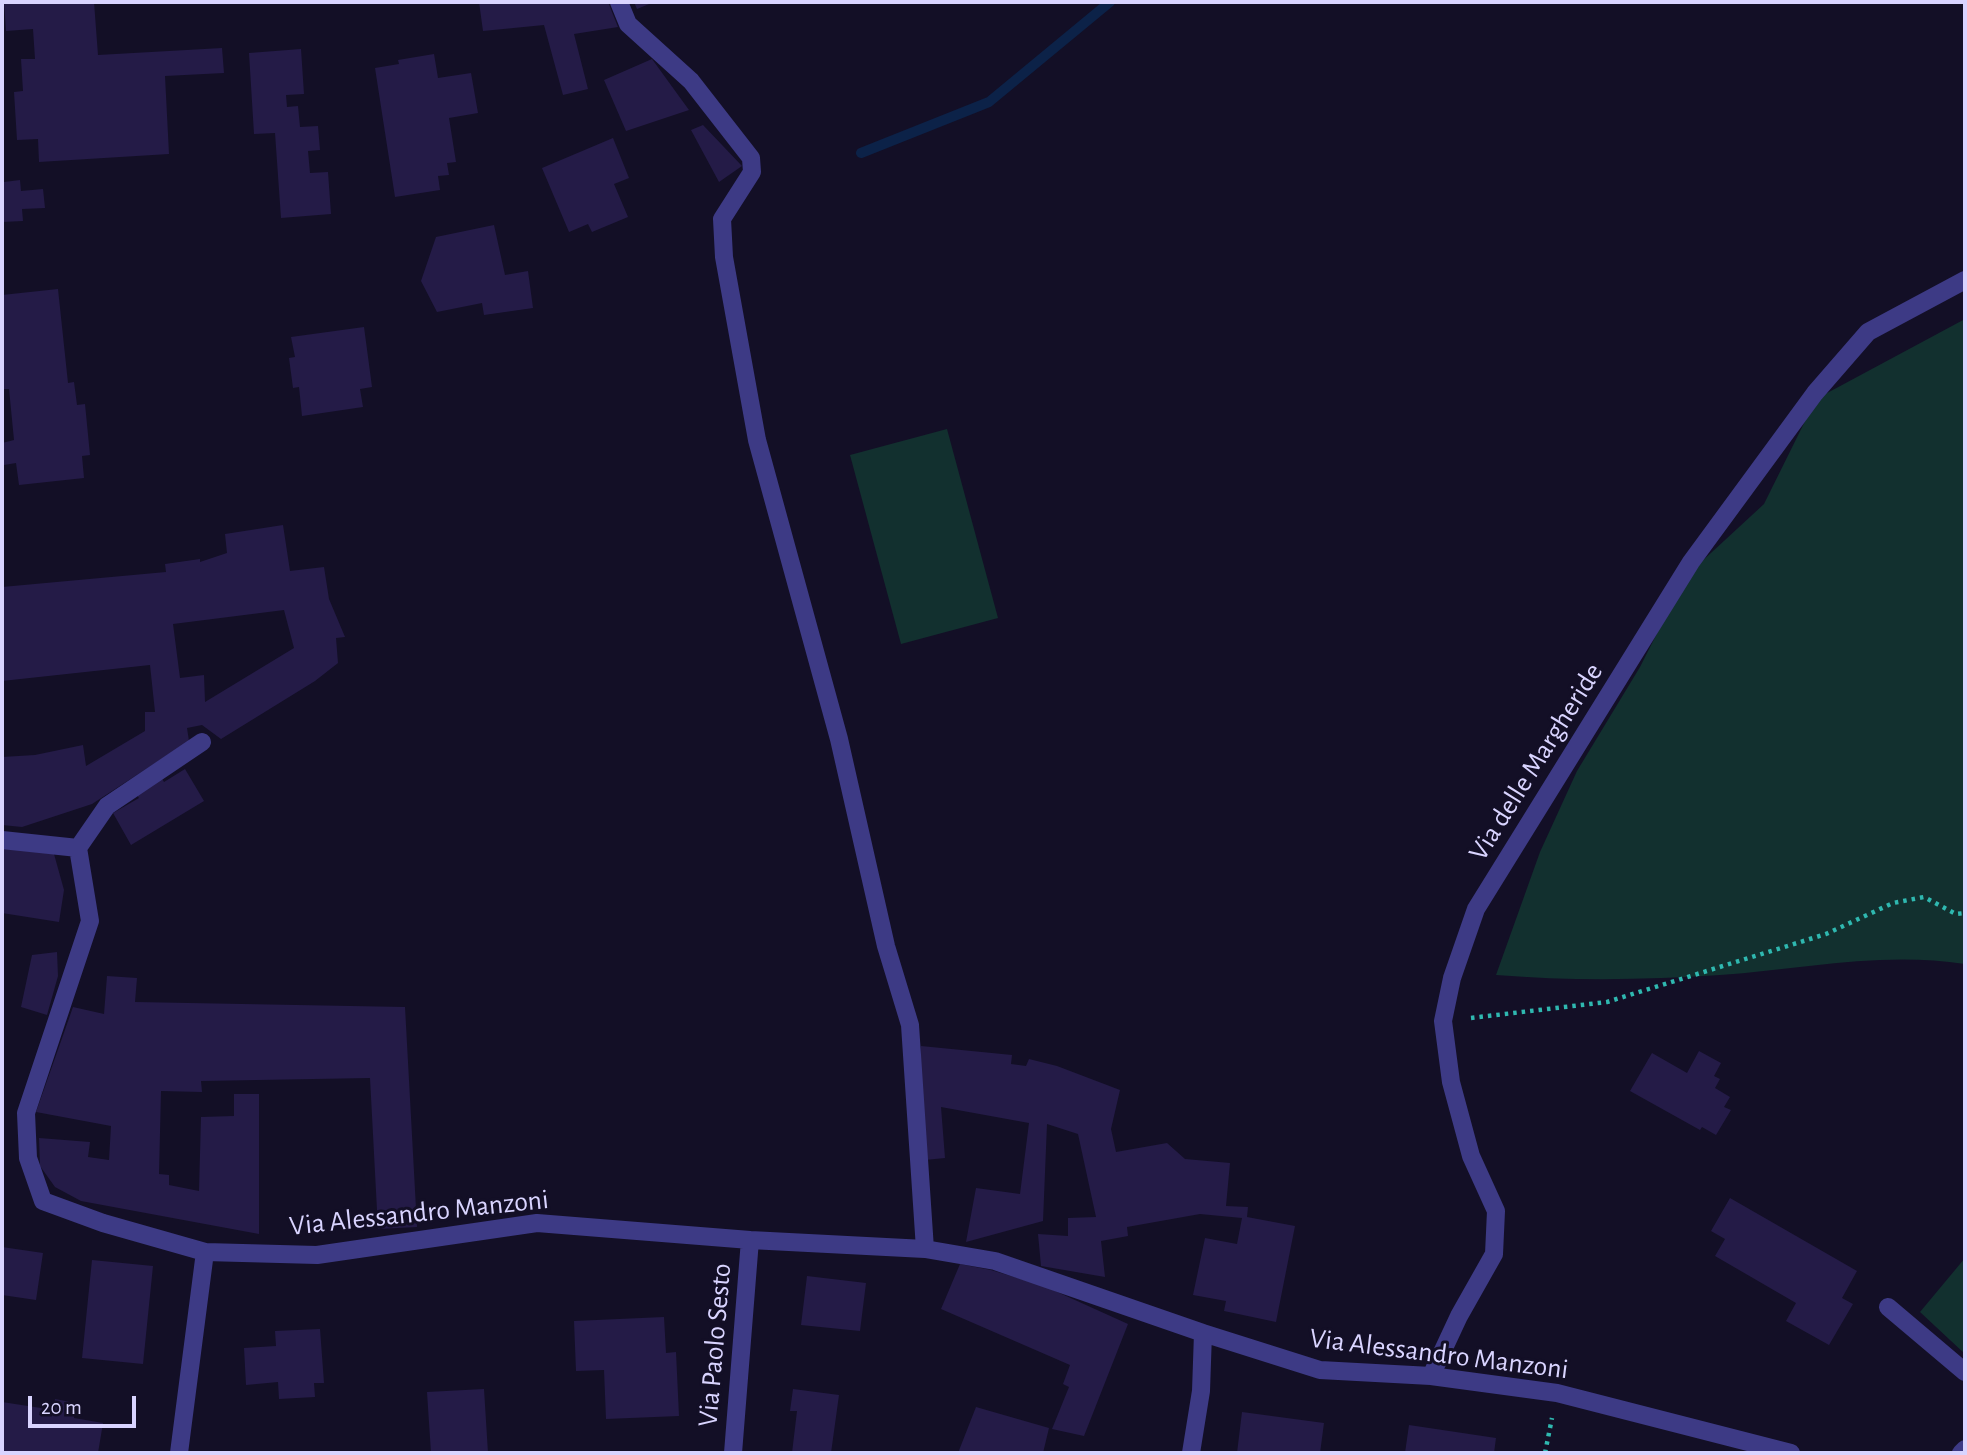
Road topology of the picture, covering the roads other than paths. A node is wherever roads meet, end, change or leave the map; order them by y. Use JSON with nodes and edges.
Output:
{"nodes":[{"id":1,"x":619,"y":2,"type":"edge"},
{"id":2,"x":1965,"y":280,"type":"edge"},
{"id":3,"x":202,"y":742,"type":"dead end"},
{"id":4,"x":2,"y":840,"type":"edge"},
{"id":5,"x":78,"y":848,"type":"junction"},
{"id":6,"x":750,"y":1240,"type":"junction"},
{"id":7,"x":925,"y":1249,"type":"junction"},
{"id":8,"x":205,"y":1252,"type":"junction"},
{"id":9,"x":1888,"y":1307,"type":"dead end"},
{"id":10,"x":1203,"y":1334,"type":"junction"},
{"id":11,"x":1965,"y":1372,"type":"edge"},
{"id":12,"x":1431,"y":1376,"type":"junction"},
{"id":13,"x":1965,"y":1449,"type":"edge"},
{"id":14,"x":179,"y":1453,"type":"edge"},
{"id":15,"x":733,"y":1453,"type":"edge"},
{"id":16,"x":1191,"y":1453,"type":"edge"},
{"id":17,"x":1791,"y":1453,"type":"edge"},
{"id":18,"x":1961,"y":1453,"type":"edge"}],
"edges":[{"from":1,"to":7,"type":"street"},
{"from":2,"to":12,"type":"street","name":"Via delle Margheride"},
{"from":3,"to":5,"type":"street"},
{"from":4,"to":5,"type":"street"},
{"from":5,"to":8,"type":"street","name":"Via Alessandro Manzoni"},
{"from":6,"to":7,"type":"street","name":"Via Alessandro Manzoni"},
{"from":6,"to":8,"type":"street","name":"Via Alessandro Manzoni"},
{"from":6,"to":15,"type":"street","name":"Via Paolo Sesto"},
{"from":7,"to":10,"type":"street","name":"Via Alessandro Manzoni"},
{"from":8,"to":14,"type":"street"},
{"from":9,"to":11,"type":"street"},
{"from":10,"to":12,"type":"street","name":"Via Alessandro Manzoni"},
{"from":10,"to":16,"type":"street"},
{"from":12,"to":17,"type":"street","name":"Via Alessandro Manzoni"},
{"from":13,"to":18,"type":"street"}]}
